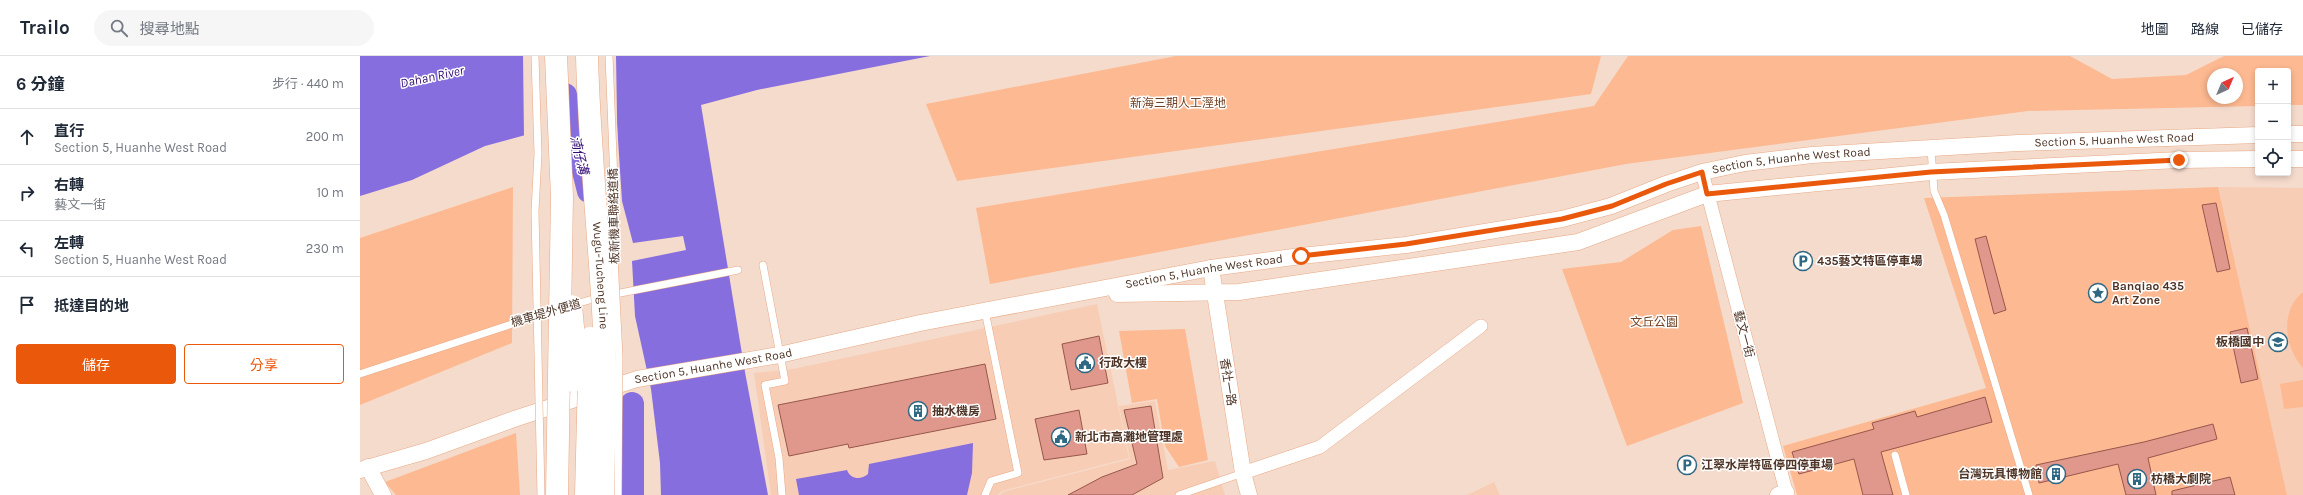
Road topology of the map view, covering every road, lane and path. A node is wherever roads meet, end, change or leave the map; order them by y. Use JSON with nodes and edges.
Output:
{"nodes":[{"id":1,"x":536,"y":56,"type":"edge"},
{"id":2,"x":556,"y":56,"type":"edge"},
{"id":3,"x":587,"y":56,"type":"edge"},
{"id":4,"x":609,"y":56,"type":"edge"},
{"id":5,"x":2291,"y":134,"type":"edge"},
{"id":6,"x":2303,"y":134,"type":"edge"},
{"id":7,"x":2255,"y":135,"type":"edge"},
{"id":8,"x":1931,"y":150,"type":"junction"},
{"id":9,"x":2255,"y":159,"type":"edge"},
{"id":10,"x":2291,"y":159,"type":"edge"},
{"id":11,"x":2303,"y":159,"type":"edge"},
{"id":12,"x":1702,"y":172,"type":"junction"},
{"id":13,"x":1931,"y":172,"type":"junction"},
{"id":14,"x":1707,"y":194,"type":"junction"},
{"id":15,"x":562,"y":197,"type":"junction"},
{"id":16,"x":594,"y":199,"type":"junction"},
{"id":17,"x":763,"y":265,"type":"dead end"},
{"id":18,"x":1211,"y":268,"type":"junction"},
{"id":19,"x":738,"y":270,"type":"dead end"},
{"id":20,"x":1214,"y":292,"type":"junction"},
{"id":21,"x":1074,"y":295,"type":"junction"},
{"id":22,"x":985,"y":311,"type":"junction"},
{"id":23,"x":1481,"y":326,"type":"dead end"},
{"id":24,"x":779,"y":355,"type":"junction"},
{"id":25,"x":360,"y":374,"type":"edge"},
{"id":26,"x":1895,"y":455,"type":"dead end"},
{"id":27,"x":364,"y":468,"type":"edge"},
{"id":28,"x":1243,"y":473,"type":"junction"},
{"id":29,"x":1193,"y":493,"type":"edge"},
{"id":30,"x":1784,"y":494,"type":"edge"},
{"id":31,"x":383,"y":495,"type":"edge"},
{"id":32,"x":541,"y":495,"type":"edge"},
{"id":33,"x":556,"y":495,"type":"edge"},
{"id":34,"x":570,"y":495,"type":"edge"},
{"id":35,"x":586,"y":495,"type":"edge"},
{"id":36,"x":603,"y":495,"type":"edge"},
{"id":37,"x":618,"y":495,"type":"edge"},
{"id":38,"x":782,"y":495,"type":"edge"},
{"id":39,"x":985,"y":495,"type":"edge"},
{"id":40,"x":1179,"y":495,"type":"edge"},
{"id":41,"x":1249,"y":495,"type":"edge"},
{"id":42,"x":1906,"y":495,"type":"edge"},
{"id":43,"x":2029,"y":495,"type":"edge"}],
"edges":[{"from":1,"to":32,"type":"lane","bridge":true},
{"from":2,"to":15,"type":"highway","bridge":true},
{"from":3,"to":16,"type":"highway","name":"Wugu-Tucheng Line","bridge":true},
{"from":4,"to":37,"type":"lane","name":"板新機車聯絡道橋","bridge":true},
{"from":5,"to":6,"type":"street"},
{"from":7,"to":8,"type":"street","name":"Section 5, Huanhe West Road"},
{"from":8,"to":12,"type":"street","name":"Section 5, Huanhe West Road"},
{"from":8,"to":13,"type":"lane"},
{"from":9,"to":13,"type":"street","name":"Section 5, Huanhe West Road"},
{"from":10,"to":11,"type":"street"},
{"from":12,"to":14,"type":"street","name":"藝文一街"},
{"from":12,"to":18,"type":"street","name":"Section 5, Huanhe West Road"},
{"from":13,"to":14,"type":"street","name":"Section 5, Huanhe West Road"},
{"from":13,"to":43,"type":"lane"},
{"from":14,"to":20,"type":"street","name":"Section 5, Huanhe West Road"},
{"from":14,"to":30,"type":"street","name":"藝文一街"},
{"from":15,"to":33,"type":"highway","bridge":true},
{"from":15,"to":34,"type":"highway","bridge":true},
{"from":16,"to":35,"type":"highway","bridge":true},
{"from":16,"to":36,"type":"highway","name":"Wugu-Tucheng Line","bridge":true},
{"from":17,"to":24,"type":"lane"},
{"from":18,"to":20,"type":"street","name":"香社一路"},
{"from":18,"to":21,"type":"street","name":"Section 5, Huanhe West Road"},
{"from":19,"to":25,"type":"lane","name":"機車堤外便道"},
{"from":20,"to":21,"type":"street","name":"Section 5, Huanhe West Road"},
{"from":20,"to":28,"type":"street","name":"香社一路"},
{"from":21,"to":22,"type":"street","name":"Section 5, Huanhe West Road"},
{"from":22,"to":24,"type":"street","name":"Section 5, Huanhe West Road"},
{"from":22,"to":39,"type":"lane"},
{"from":23,"to":28,"type":"street"},
{"from":24,"to":27,"type":"street","name":"Section 5, Huanhe West Road"},
{"from":24,"to":38,"type":"lane"},
{"from":26,"to":42,"type":"lane"},
{"from":27,"to":31,"type":"street"},
{"from":28,"to":29,"type":"lane"},
{"from":28,"to":41,"type":"street","name":"香社一路"},
{"from":29,"to":40,"type":"lane"}]}
